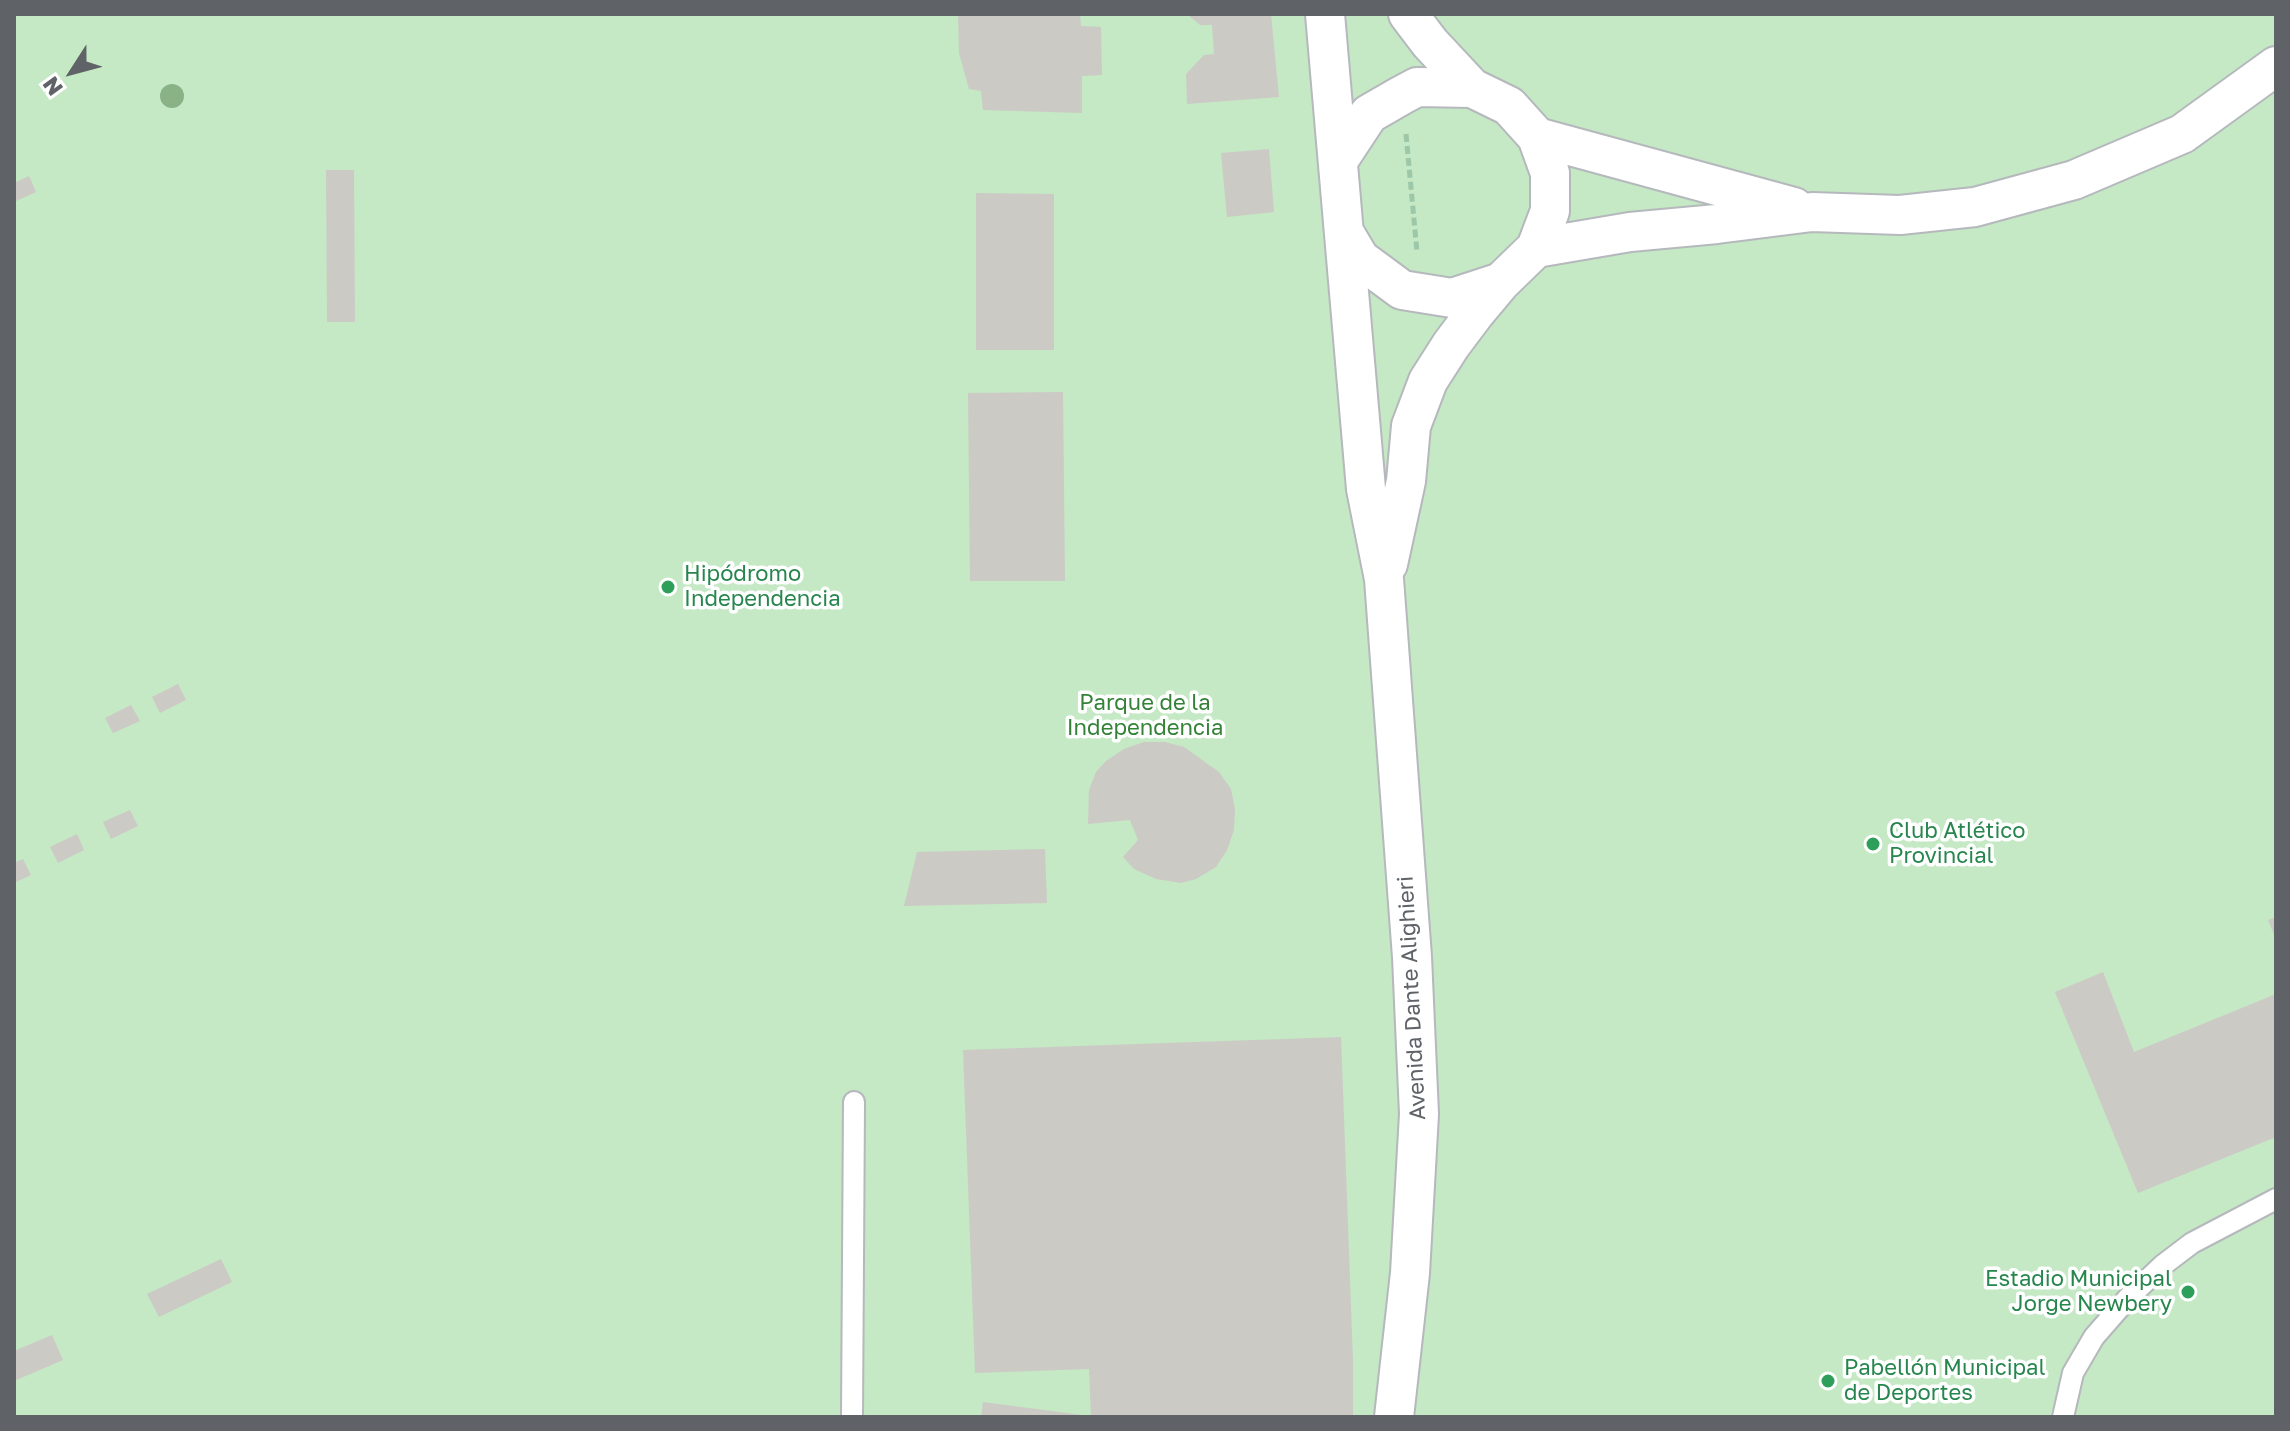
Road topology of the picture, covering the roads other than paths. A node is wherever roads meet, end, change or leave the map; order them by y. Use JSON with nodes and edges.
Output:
{"nodes":[{"id":1,"x":1325,"y":14,"type":"edge"},
{"id":2,"x":1408,"y":14,"type":"edge"},
{"id":3,"x":2276,"y":66,"type":"edge"},
{"id":4,"x":1472,"y":88,"type":"junction"},
{"id":5,"x":1537,"y":137,"type":"junction"},
{"id":6,"x":1338,"y":161,"type":"junction"},
{"id":7,"x":1812,"y":212,"type":"junction"},
{"id":8,"x":1344,"y":232,"type":"junction"},
{"id":9,"x":1536,"y":248,"type":"junction"},
{"id":10,"x":1501,"y":282,"type":"junction"},
{"id":11,"x":1384,"y":579,"type":"junction"},
{"id":12,"x":854,"y":1102,"type":"dead end"},
{"id":13,"x":2276,"y":1199,"type":"edge"},
{"id":14,"x":852,"y":1417,"type":"edge"},
{"id":15,"x":1394,"y":1417,"type":"edge"},
{"id":16,"x":2063,"y":1417,"type":"edge"}],
"edges":[{"from":1,"to":6,"type":"street"},
{"from":2,"to":4,"type":"street"},
{"from":3,"to":7,"type":"street"},
{"from":4,"to":5,"type":"street"},
{"from":4,"to":6,"type":"street"},
{"from":5,"to":7,"type":"street"},
{"from":5,"to":9,"type":"street"},
{"from":6,"to":8,"type":"street"},
{"from":7,"to":9,"type":"street"},
{"from":8,"to":10,"type":"street"},
{"from":8,"to":11,"type":"street","name":"Avenida Dante Alighieri"},
{"from":9,"to":10,"type":"street"},
{"from":10,"to":11,"type":"street","name":"Avenida Dante Alighieri"},
{"from":11,"to":15,"type":"street","name":"Avenida Dante Alighieri"},
{"from":12,"to":14,"type":"lane"},
{"from":13,"to":16,"type":"lane"}]}
